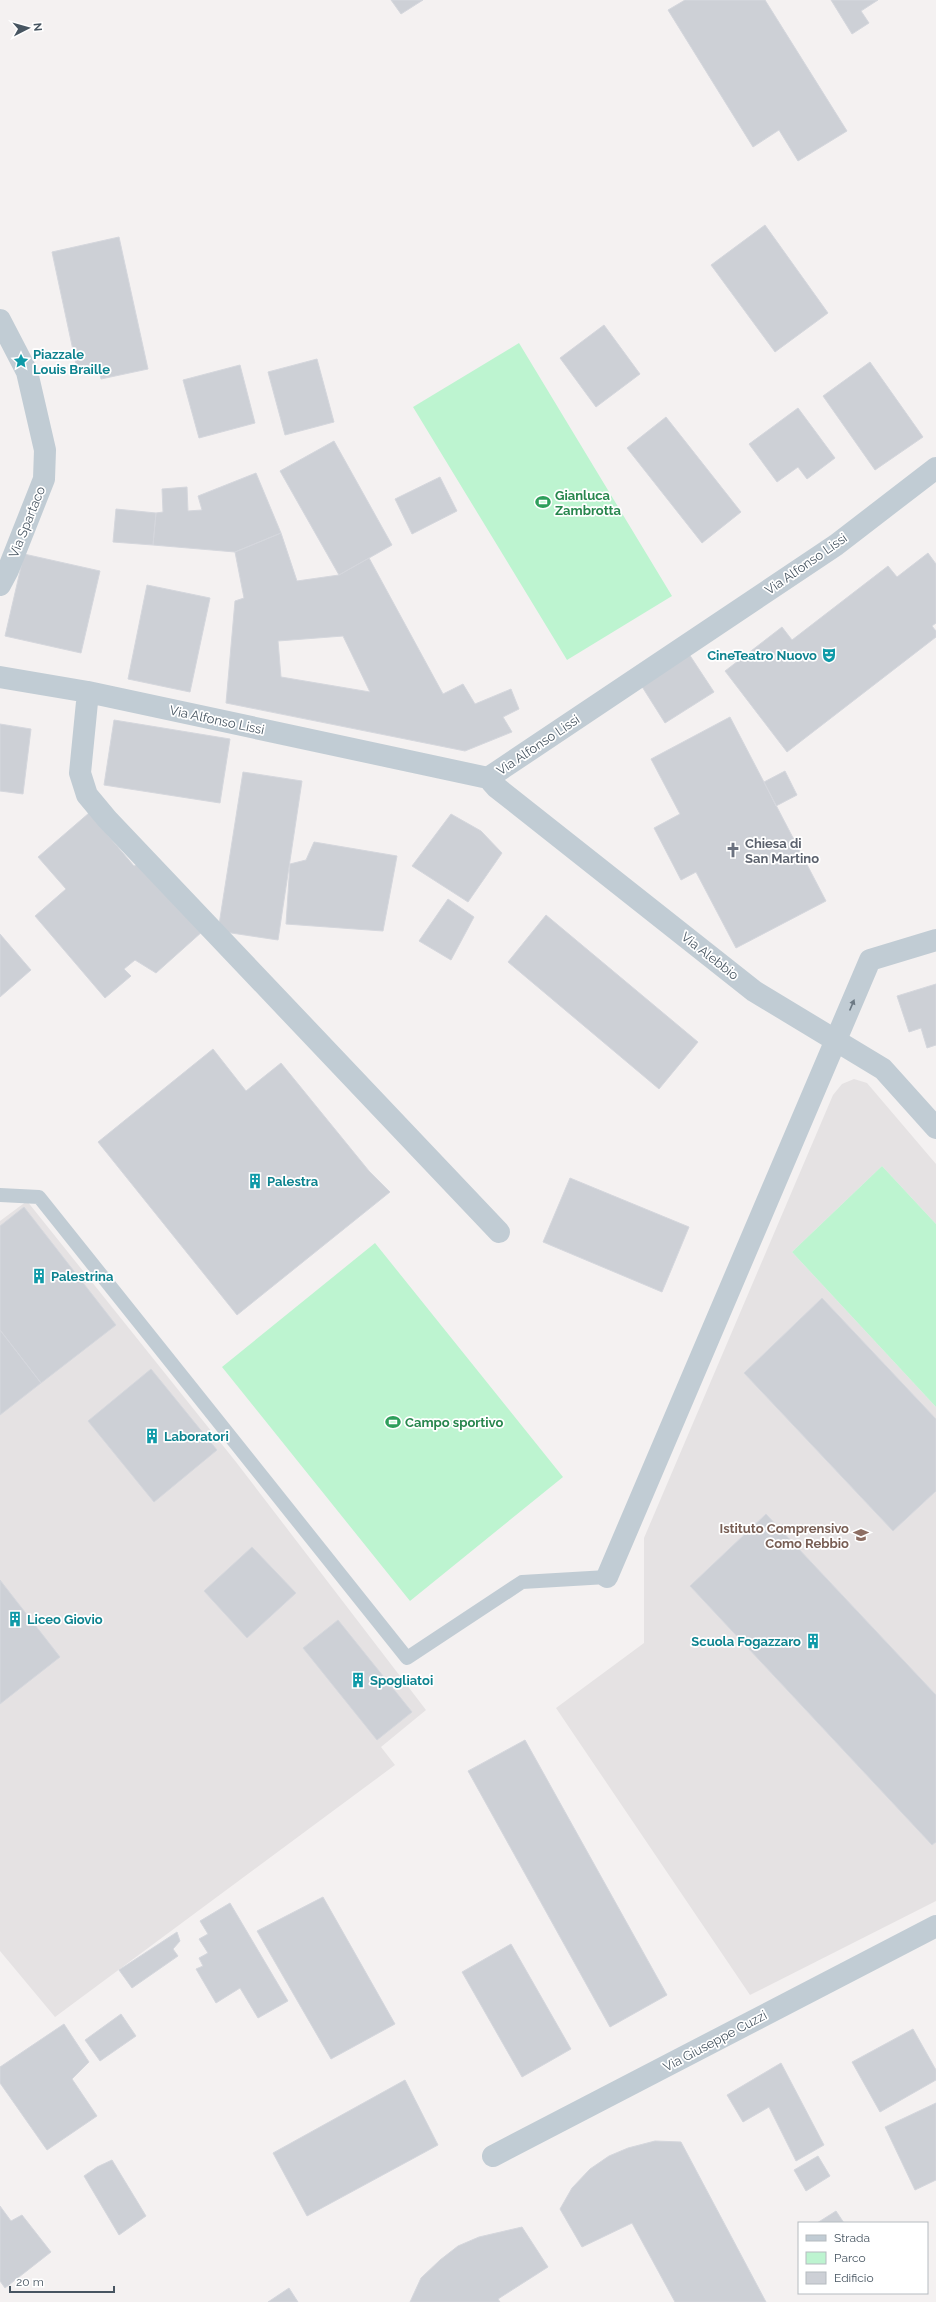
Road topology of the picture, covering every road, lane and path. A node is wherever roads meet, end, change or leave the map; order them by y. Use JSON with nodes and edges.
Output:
{"nodes":[{"id":1,"x":0,"y":320,"type":"edge"},
{"id":2,"x":936,"y":468,"type":"edge"},
{"id":3,"x":0,"y":585,"type":"edge"},
{"id":4,"x":0,"y":676,"type":"edge"},
{"id":5,"x":88,"y":692,"type":"junction"},
{"id":6,"x":488,"y":778,"type":"junction"},
{"id":7,"x":936,"y":940,"type":"edge"},
{"id":8,"x":837,"y":1041,"type":"junction"},
{"id":9,"x":936,"y":1128,"type":"edge"},
{"id":10,"x":0,"y":1196,"type":"edge"},
{"id":11,"x":499,"y":1232,"type":"dead end"},
{"id":12,"x":607,"y":1577,"type":"joint"},
{"id":13,"x":936,"y":1926,"type":"edge"},
{"id":14,"x":493,"y":2156,"type":"dead end"}],
"edges":[{"from":1,"to":3,"type":"street","name":"Via Spartaco"},
{"from":2,"to":6,"type":"street","name":"Via Alfonso Lissi"},
{"from":4,"to":5,"type":"street","name":"Via Alfonso Lissi"},
{"from":5,"to":6,"type":"street","name":"Via Alfonso Lissi"},
{"from":5,"to":11,"type":"street"},
{"from":6,"to":8,"type":"street","name":"Via Alebbio"},
{"from":8,"to":7,"type":"street","one_way":true},
{"from":8,"to":9,"type":"street","name":"Via Alebbio"},
{"from":8,"to":12,"type":"street"},
{"from":10,"to":12,"type":"lane"},
{"from":13,"to":14,"type":"street","name":"Via Giuseppe Cuzzi"}]}
